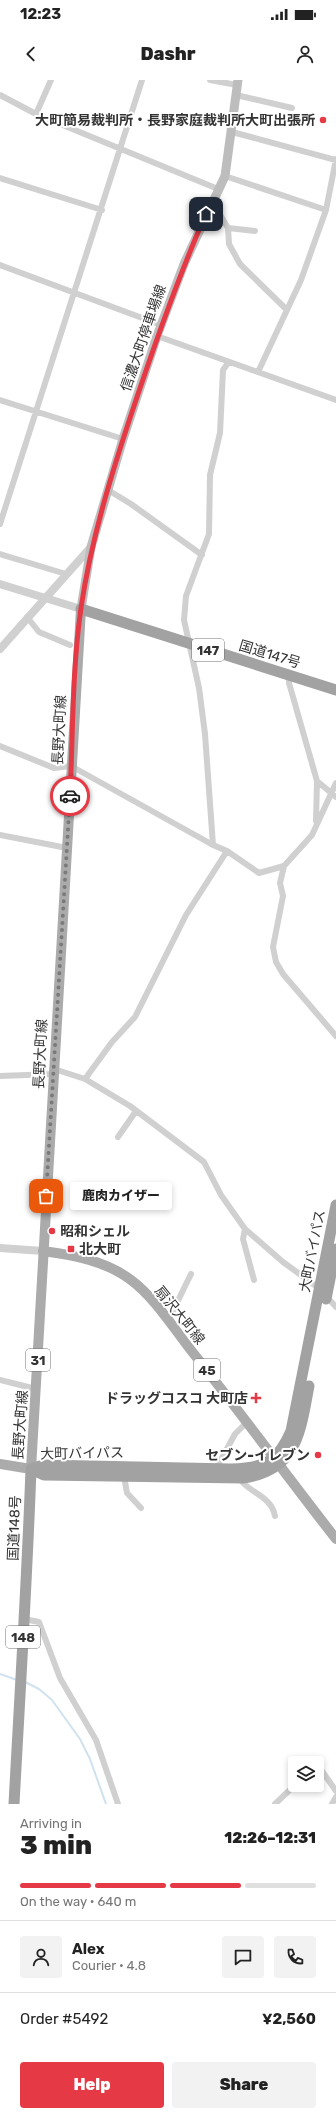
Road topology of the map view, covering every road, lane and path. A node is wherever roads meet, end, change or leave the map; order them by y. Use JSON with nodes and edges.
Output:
{"nodes":[{"id":1,"x":51,"y":80,"type":"edge"},
{"id":2,"x":142,"y":80,"type":"edge"},
{"id":3,"x":210,"y":80,"type":"edge"},
{"id":4,"x":238,"y":83,"type":"edge"},
{"id":5,"x":0,"y":95,"type":"edge"},
{"id":6,"x":236,"y":95,"type":"junction"},
{"id":7,"x":292,"y":108,"type":"dead end"},
{"id":8,"x":36,"y":114,"type":"junction"},
{"id":9,"x":232,"y":132,"type":"junction"},
{"id":10,"x":121,"y":149,"type":"junction"},
{"id":11,"x":336,"y":160,"type":"edge"},
{"id":12,"x":225,"y":176,"type":"junction"},
{"id":13,"x":0,"y":178,"type":"edge"},
{"id":14,"x":218,"y":189,"type":"junction"},
{"id":15,"x":212,"y":201,"type":"junction"},
{"id":16,"x":102,"y":210,"type":"junction"},
{"id":17,"x":326,"y":210,"type":"junction"},
{"id":18,"x":228,"y":228,"type":"junction"},
{"id":19,"x":255,"y":231,"type":"dead end"},
{"id":20,"x":0,"y":265,"type":"edge"},
{"id":21,"x":74,"y":292,"type":"junction"},
{"id":22,"x":286,"y":309,"type":"junction"},
{"id":23,"x":161,"y":325,"type":"junction"},
{"id":24,"x":157,"y":336,"type":"junction"},
{"id":25,"x":228,"y":363,"type":"junction"},
{"id":26,"x":258,"y":372,"type":"junction"},
{"id":27,"x":0,"y":400,"type":"edge"},
{"id":28,"x":336,"y":400,"type":"edge"},
{"id":29,"x":35,"y":411,"type":"junction"},
{"id":30,"x":123,"y":439,"type":"junction"},
{"id":31,"x":108,"y":490,"type":"junction"},
{"id":32,"x":0,"y":524,"type":"edge"},
{"id":33,"x":91,"y":547,"type":"junction"},
{"id":34,"x":0,"y":554,"type":"edge"},
{"id":35,"x":202,"y":555,"type":"junction"},
{"id":36,"x":66,"y":574,"type":"junction"},
{"id":37,"x":0,"y":584,"type":"edge"},
{"id":38,"x":44,"y":598,"type":"junction"},
{"id":39,"x":81,"y":609,"type":"junction"},
{"id":40,"x":27,"y":617,"type":"junction"},
{"id":41,"x":70,"y":645,"type":"dead end"},
{"id":42,"x":189,"y":645,"type":"junction"},
{"id":43,"x":0,"y":649,"type":"edge"},
{"id":44,"x":289,"y":675,"type":"junction"},
{"id":45,"x":336,"y":690,"type":"edge"},
{"id":46,"x":0,"y":746,"type":"edge"},
{"id":47,"x":71,"y":766,"type":"junction"},
{"id":48,"x":317,"y":781,"type":"junction"},
{"id":49,"x":336,"y":783,"type":"edge"},
{"id":50,"x":334,"y":796,"type":"edge"},
{"id":51,"x":316,"y":823,"type":"junction"},
{"id":52,"x":0,"y":835,"type":"edge"},
{"id":53,"x":213,"y":845,"type":"junction"},
{"id":54,"x":67,"y":848,"type":"junction"},
{"id":55,"x":227,"y":851,"type":"junction"},
{"id":56,"x":284,"y":866,"type":"junction"},
{"id":57,"x":336,"y":1036,"type":"edge"},
{"id":58,"x":54,"y":1072,"type":"junction"},
{"id":59,"x":0,"y":1076,"type":"edge"},
{"id":60,"x":85,"y":1080,"type":"junction"},
{"id":61,"x":136,"y":1111,"type":"junction"},
{"id":62,"x":118,"y":1137,"type":"dead end"},
{"id":63,"x":336,"y":1205,"type":"edge"},
{"id":64,"x":245,"y":1230,"type":"junction"},
{"id":65,"x":0,"y":1248,"type":"edge"},
{"id":66,"x":336,"y":1248,"type":"edge"},
{"id":67,"x":43,"y":1252,"type":"junction"},
{"id":68,"x":191,"y":1274,"type":"dead end"},
{"id":69,"x":254,"y":1280,"type":"dead end"},
{"id":70,"x":323,"y":1293,"type":"junction"},
{"id":71,"x":336,"y":1307,"type":"edge"},
{"id":72,"x":168,"y":1321,"type":"junction"},
{"id":73,"x":0,"y":1380,"type":"edge"},
{"id":74,"x":36,"y":1389,"type":"junction"},
{"id":75,"x":246,"y":1423,"type":"junction"},
{"id":76,"x":276,"y":1461,"type":"junction"},
{"id":77,"x":0,"y":1464,"type":"edge"},
{"id":78,"x":31,"y":1469,"type":"junction"},
{"id":79,"x":216,"y":1469,"type":"junction"},
{"id":80,"x":124,"y":1476,"type":"junction"},
{"id":81,"x":238,"y":1478,"type":"junction"},
{"id":82,"x":141,"y":1508,"type":"dead end"},
{"id":83,"x":275,"y":1516,"type":"dead end"},
{"id":84,"x":336,"y":1539,"type":"edge"},
{"id":85,"x":24,"y":1619,"type":"junction"},
{"id":86,"x":324,"y":1774,"type":"edge"},
{"id":87,"x":336,"y":1791,"type":"edge"},
{"id":88,"x":288,"y":1792,"type":"edge"},
{"id":89,"x":336,"y":1797,"type":"edge"},
{"id":90,"x":14,"y":1804,"type":"edge"},
{"id":91,"x":118,"y":1804,"type":"edge"},
{"id":92,"x":275,"y":1804,"type":"edge"},
{"id":93,"x":332,"y":1804,"type":"edge"}],
"edges":[{"from":1,"to":8,"type":"street"},
{"from":2,"to":10,"type":"street"},
{"from":3,"to":4,"type":"street"},
{"from":4,"to":6,"type":"main road","name":"信濃大町停車場線"},
{"from":5,"to":8,"type":"street"},
{"from":6,"to":7,"type":"street"},
{"from":6,"to":9,"type":"main road","name":"信濃大町停車場線"},
{"from":8,"to":10,"type":"street"},
{"from":9,"to":11,"type":"street"},
{"from":9,"to":12,"type":"main road","name":"信濃大町停車場線"},
{"from":10,"to":14,"type":"street"},
{"from":10,"to":16,"type":"street"},
{"from":11,"to":17,"type":"street"},
{"from":12,"to":14,"type":"main road","name":"信濃大町停車場線"},
{"from":12,"to":17,"type":"street"},
{"from":13,"to":16,"type":"street"},
{"from":14,"to":15,"type":"main road","name":"信濃大町停車場線"},
{"from":15,"to":18,"type":"street"},
{"from":15,"to":23,"type":"main road","name":"信濃大町停車場線"},
{"from":16,"to":21,"type":"street"},
{"from":17,"to":22,"type":"street"},
{"from":18,"to":19,"type":"street"},
{"from":18,"to":22,"type":"street"},
{"from":20,"to":21,"type":"street"},
{"from":21,"to":23,"type":"street"},
{"from":21,"to":29,"type":"street"},
{"from":22,"to":26,"type":"street"},
{"from":23,"to":24,"type":"main road","name":"信濃大町停車場線"},
{"from":24,"to":25,"type":"street"},
{"from":24,"to":30,"type":"main road","name":"信濃大町停車場線"},
{"from":25,"to":26,"type":"street"},
{"from":25,"to":35,"type":"street"},
{"from":26,"to":28,"type":"street"},
{"from":27,"to":29,"type":"street"},
{"from":29,"to":30,"type":"street"},
{"from":29,"to":32,"type":"street"},
{"from":30,"to":31,"type":"main road","name":"信濃大町停車場線"},
{"from":31,"to":33,"type":"main road","name":"信濃大町停車場線"},
{"from":31,"to":35,"type":"street"},
{"from":33,"to":36,"type":"street"},
{"from":33,"to":39,"type":"main road","name":"信濃大町停車場線"},
{"from":34,"to":36,"type":"street"},
{"from":35,"to":42,"type":"street"},
{"from":36,"to":38,"type":"street"},
{"from":37,"to":38,"type":"street"},
{"from":38,"to":39,"type":"street"},
{"from":38,"to":40,"type":"street"},
{"from":39,"to":42,"type":"highway","name":"国道147号","number":"147"},
{"from":39,"to":47,"type":"main road","name":"長野大町線","number":"31"},
{"from":40,"to":41,"type":"street"},
{"from":40,"to":43,"type":"street"},
{"from":42,"to":44,"type":"highway","name":"国道147号","number":"147"},
{"from":42,"to":53,"type":"street"},
{"from":44,"to":45,"type":"highway","name":"国道147号","number":"147"},
{"from":44,"to":48,"type":"street"},
{"from":46,"to":47,"type":"street"},
{"from":47,"to":53,"type":"street"},
{"from":47,"to":54,"type":"main road","name":"長野大町線","number":"31"},
{"from":48,"to":50,"type":"street"},
{"from":48,"to":51,"type":"street"},
{"from":49,"to":50,"type":"street"},
{"from":50,"to":51,"type":"street"},
{"from":51,"to":56,"type":"street"},
{"from":52,"to":54,"type":"street"},
{"from":53,"to":55,"type":"street"},
{"from":54,"to":58,"type":"main road","name":"長野大町線","number":"31"},
{"from":55,"to":56,"type":"street"},
{"from":55,"to":60,"type":"street"},
{"from":56,"to":57,"type":"street"},
{"from":58,"to":59,"type":"street"},
{"from":58,"to":60,"type":"street"},
{"from":58,"to":67,"type":"main road","name":"長野大町線","number":"31"},
{"from":60,"to":61,"type":"street"},
{"from":61,"to":62,"type":"street"},
{"from":61,"to":64,"type":"street"},
{"from":63,"to":70,"type":"highway","name":"大町バイパス"},
{"from":64,"to":69,"type":"street"},
{"from":64,"to":70,"type":"street"},
{"from":65,"to":67,"type":"street"},
{"from":66,"to":70,"type":"highway","name":"大町バイパス"},
{"from":67,"to":72,"type":"main road","name":"扇沢大町線","number":"45"},
{"from":67,"to":74,"type":"main road","name":"長野大町線","number":"31"},
{"from":68,"to":72,"type":"street"},
{"from":70,"to":71,"type":"street"},
{"from":70,"to":76,"type":"highway","name":"大町バイパス"},
{"from":72,"to":75,"type":"main road","name":"扇沢大町線","number":"45"},
{"from":73,"to":74,"type":"street"},
{"from":74,"to":78,"type":"main road","name":"長野大町線","number":"31"},
{"from":75,"to":76,"type":"main road","name":"扇沢大町線","number":"45"},
{"from":75,"to":79,"type":"street"},
{"from":76,"to":79,"type":"highway","name":"大町バイパス"},
{"from":76,"to":81,"type":"highway","name":"大町バイパス"},
{"from":76,"to":84,"type":"main road","name":"扇沢大町線","number":"45"},
{"from":77,"to":78,"type":"main road","name":"長野大町線"},
{"from":78,"to":79,"type":"highway","name":"大町バイパス"},
{"from":78,"to":80,"type":"highway","name":"大町バイパス"},
{"from":78,"to":85,"type":"highway","name":"国道148号","number":"148"},
{"from":80,"to":81,"type":"highway","name":"大町バイパス"},
{"from":80,"to":82,"type":"street"},
{"from":81,"to":83,"type":"street"},
{"from":85,"to":90,"type":"highway","name":"国道148号","number":"148"},
{"from":85,"to":91,"type":"street"},
{"from":86,"to":87,"type":"street"},
{"from":88,"to":92,"type":"street"},
{"from":89,"to":93,"type":"street"}]}
